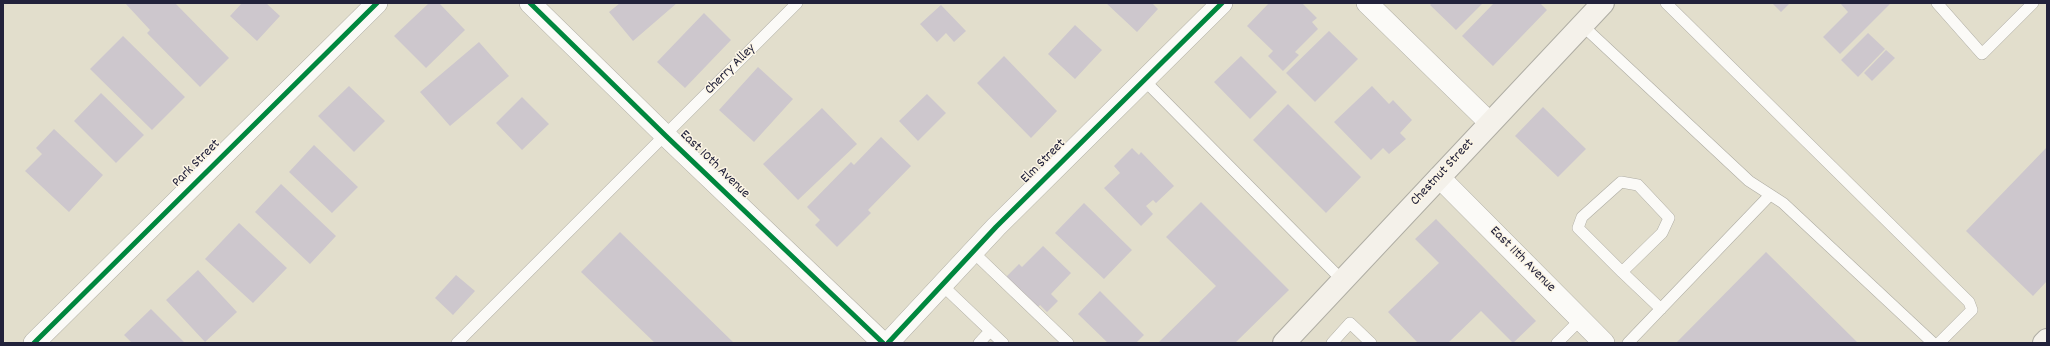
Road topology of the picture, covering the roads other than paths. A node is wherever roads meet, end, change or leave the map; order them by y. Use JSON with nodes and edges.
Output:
{"nodes":[{"id":1,"x":377,"y":3,"type":"edge"},
{"id":2,"x":530,"y":3,"type":"edge"},
{"id":3,"x":797,"y":3,"type":"edge"},
{"id":4,"x":1222,"y":3,"type":"edge"},
{"id":5,"x":1367,"y":3,"type":"edge"},
{"id":6,"x":1603,"y":3,"type":"edge"},
{"id":7,"x":1666,"y":3,"type":"edge"},
{"id":8,"x":1937,"y":3,"type":"edge"},
{"id":9,"x":2033,"y":3,"type":"edge"},
{"id":10,"x":1582,"y":25,"type":"junction"},
{"id":11,"x":1144,"y":80,"type":"junction"},
{"id":12,"x":1490,"y":123,"type":"junction"},
{"id":13,"x":666,"y":136,"type":"junction"},
{"id":14,"x":1439,"y":177,"type":"junction"},
{"id":15,"x":1770,"y":195,"type":"junction"},
{"id":16,"x":973,"y":252,"type":"junction"},
{"id":17,"x":1622,"y":272,"type":"junction"},
{"id":18,"x":1343,"y":281,"type":"junction"},
{"id":19,"x":942,"y":285,"type":"junction"},
{"id":20,"x":1661,"y":309,"type":"junction"},
{"id":21,"x":1581,"y":319,"type":"junction"},
{"id":22,"x":990,"y":331,"type":"junction"},
{"id":23,"x":2047,"y":340,"type":"edge"},
{"id":24,"x":34,"y":343,"type":"edge"},
{"id":25,"x":457,"y":343,"type":"edge"},
{"id":26,"x":883,"y":343,"type":"edge"},
{"id":27,"x":888,"y":343,"type":"edge"},
{"id":28,"x":978,"y":343,"type":"edge"},
{"id":29,"x":1003,"y":343,"type":"edge"},
{"id":30,"x":1068,"y":343,"type":"edge"},
{"id":31,"x":1284,"y":343,"type":"edge"},
{"id":32,"x":1332,"y":343,"type":"edge"},
{"id":33,"x":1371,"y":343,"type":"edge"},
{"id":34,"x":1557,"y":343,"type":"edge"},
{"id":35,"x":1604,"y":343,"type":"edge"},
{"id":36,"x":1628,"y":343,"type":"edge"},
{"id":37,"x":1933,"y":343,"type":"edge"},
{"id":38,"x":1939,"y":343,"type":"edge"},
{"id":39,"x":2044,"y":343,"type":"edge"}],
"edges":[{"from":1,"to":24,"type":"street","name":"Park Street"},
{"from":2,"to":13,"type":"street","name":"East 10th Avenue"},
{"from":3,"to":13,"type":"lane","name":"Cherry Alley"},
{"from":4,"to":11,"type":"street","name":"Elm Street"},
{"from":5,"to":12,"type":"street"},
{"from":6,"to":10,"type":"street","name":"Chestnut Street"},
{"from":7,"to":38,"type":"lane"},
{"from":8,"to":9,"type":"lane"},
{"from":10,"to":12,"type":"street","name":"Chestnut Street"},
{"from":10,"to":15,"type":"lane"},
{"from":11,"to":16,"type":"street","name":"Elm Street"},
{"from":11,"to":18,"type":"lane"},
{"from":12,"to":14,"type":"street","name":"Chestnut Street"},
{"from":13,"to":25,"type":"lane","name":"Cherry Alley"},
{"from":13,"to":26,"type":"street","name":"East 10th Avenue"},
{"from":14,"to":18,"type":"street","name":"Chestnut Street"},
{"from":14,"to":21,"type":"street","name":"East 11th Avenue"},
{"from":15,"to":20,"type":"lane"},
{"from":15,"to":37,"type":"lane"},
{"from":16,"to":19,"type":"street","name":"Elm Street"},
{"from":16,"to":30,"type":"lane"},
{"from":17,"to":17,"type":"lane"},
{"from":17,"to":20,"type":"lane"},
{"from":18,"to":31,"type":"street","name":"Chestnut Street"},
{"from":19,"to":22,"type":"lane"},
{"from":19,"to":27,"type":"street","name":"Elm Street"},
{"from":20,"to":36,"type":"lane"},
{"from":21,"to":34,"type":"lane"},
{"from":21,"to":35,"type":"street","name":"East 11th Avenue"},
{"from":22,"to":28,"type":"lane"},
{"from":22,"to":29,"type":"lane"},
{"from":23,"to":39,"type":"street"},
{"from":32,"to":33,"type":"lane"}]}
